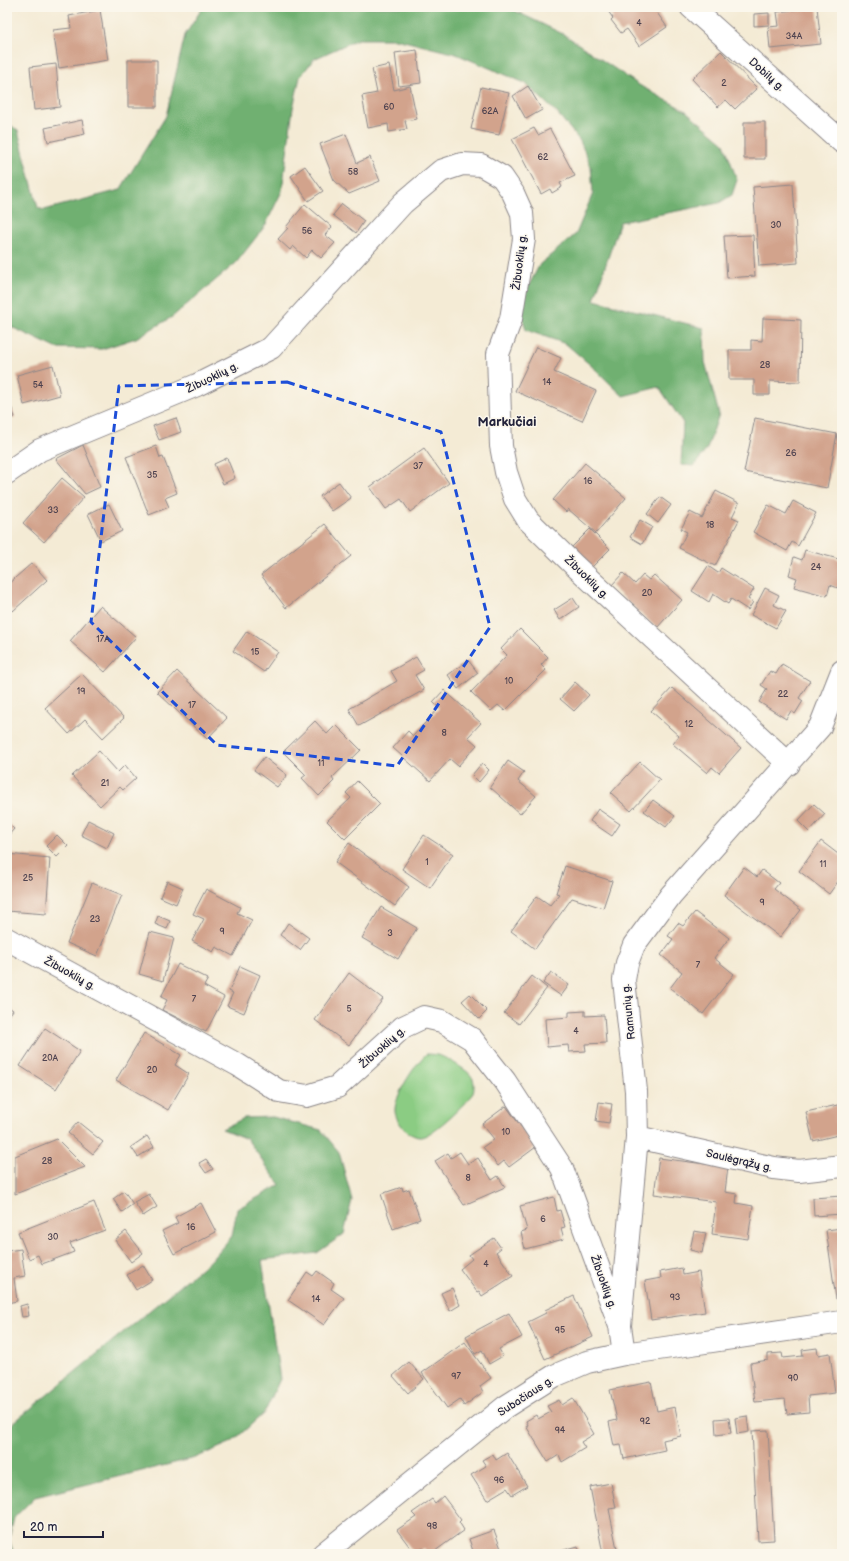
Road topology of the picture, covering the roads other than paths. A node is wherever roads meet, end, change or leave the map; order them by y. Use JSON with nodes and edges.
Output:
{"nodes":[{"id":1,"x":691,"y":7,"type":"edge"},
{"id":2,"x":842,"y":142,"type":"edge"},
{"id":3,"x":7,"y":473,"type":"edge"},
{"id":4,"x":842,"y":671,"type":"edge"},
{"id":5,"x":789,"y":764,"type":"junction"},
{"id":6,"x":7,"y":939,"type":"edge"},
{"id":7,"x":637,"y":1137,"type":"junction"},
{"id":8,"x":842,"y":1166,"type":"edge"},
{"id":9,"x":842,"y":1322,"type":"edge"},
{"id":10,"x":620,"y":1326,"type":"junction"},
{"id":11,"x":624,"y":1354,"type":"junction"},
{"id":12,"x":323,"y":1554,"type":"edge"}],
"edges":[{"from":1,"to":2,"type":"street","name":"Dobilų g."},
{"from":3,"to":5,"type":"street","name":"Žibuoklių g."},
{"from":4,"to":5,"type":"street","name":"Ramunių g."},
{"from":5,"to":7,"type":"street","name":"Ramunių g."},
{"from":6,"to":10,"type":"street","name":"Žibuoklių g."},
{"from":7,"to":8,"type":"street","name":"Saulėgrąžų g."},
{"from":7,"to":10,"type":"street","name":"Ramunių g."},
{"from":9,"to":11,"type":"street","name":"Subačiaus g."},
{"from":10,"to":11,"type":"street","name":"Ramunių g."},
{"from":11,"to":12,"type":"street","name":"Subačiaus g."}]}
